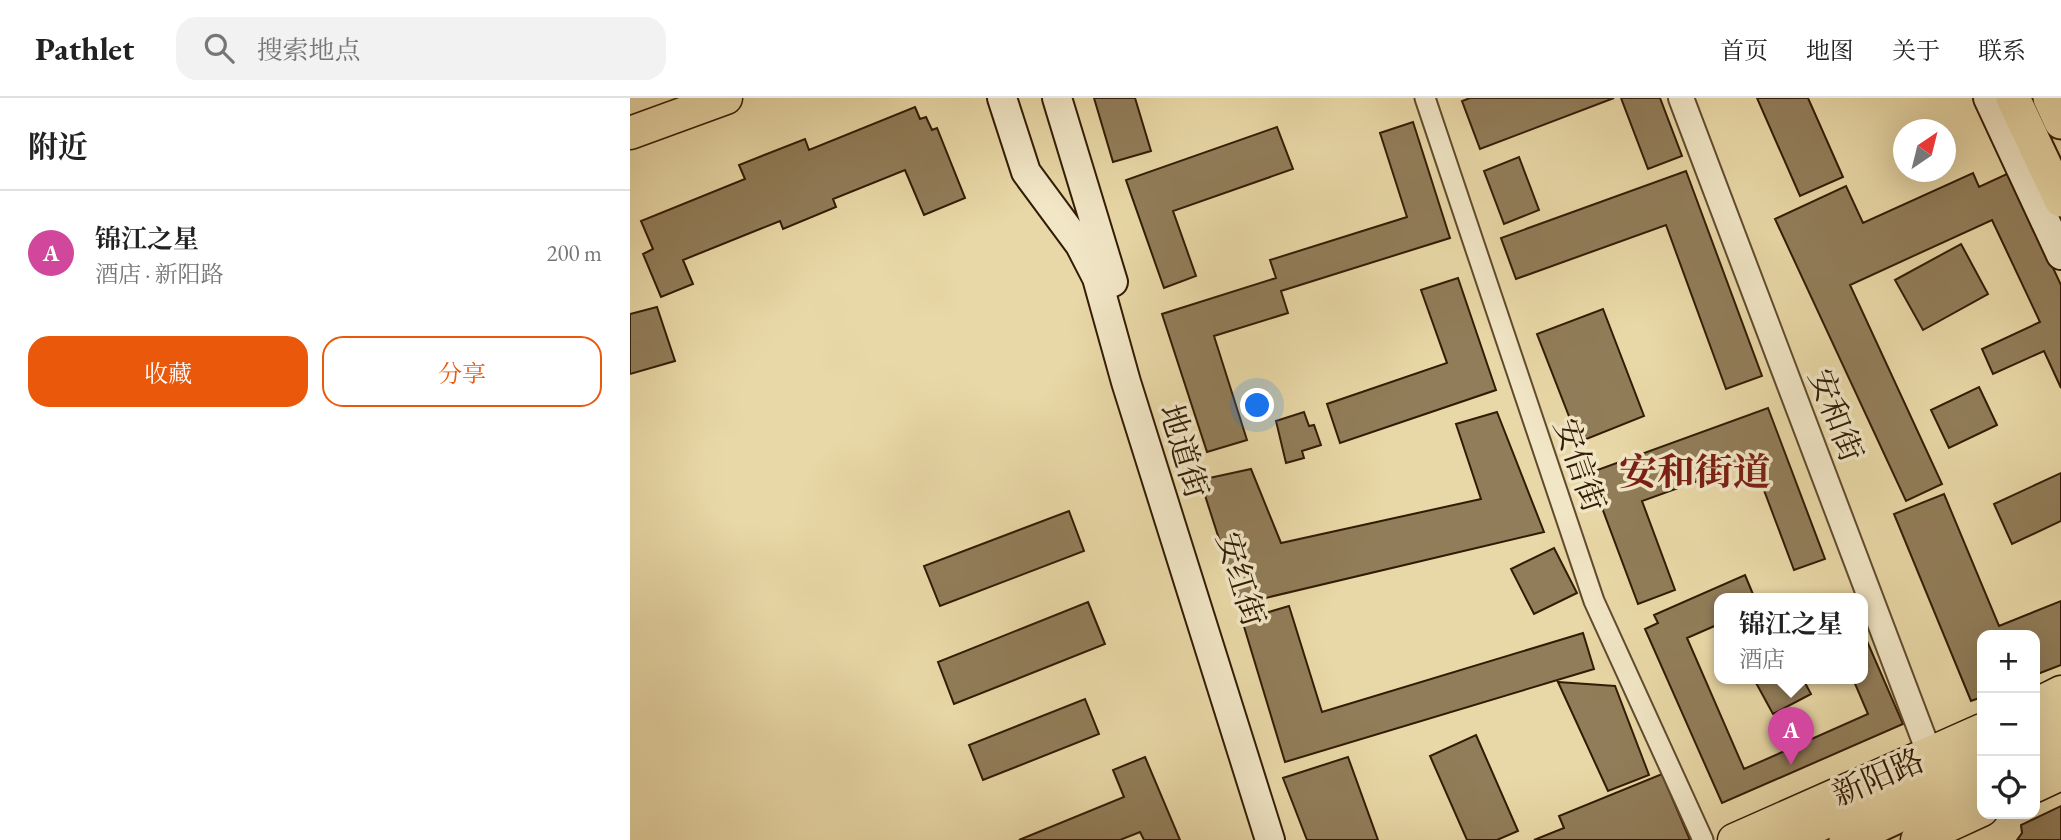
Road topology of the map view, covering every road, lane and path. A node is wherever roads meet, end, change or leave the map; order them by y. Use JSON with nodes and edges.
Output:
{"nodes":[{"id":1,"x":726,"y":98,"type":"edge"},
{"id":2,"x":1002,"y":98,"type":"edge"},
{"id":3,"x":1057,"y":98,"type":"edge"},
{"id":4,"x":1425,"y":98,"type":"edge"},
{"id":5,"x":1681,"y":98,"type":"edge"},
{"id":6,"x":1988,"y":98,"type":"edge"},
{"id":7,"x":2013,"y":98,"type":"edge"},
{"id":8,"x":2050,"y":98,"type":"edge"},
{"id":9,"x":2061,"y":122,"type":"edge"},
{"id":10,"x":630,"y":133,"type":"edge"},
{"id":11,"x":2061,"y":200,"type":"edge"},
{"id":12,"x":2061,"y":255,"type":"edge"},
{"id":13,"x":2061,"y":692,"type":"edge"},
{"id":14,"x":2040,"y":702,"type":"edge"},
{"id":15,"x":2061,"y":712,"type":"edge"},
{"id":16,"x":2040,"y":722,"type":"edge"},
{"id":17,"x":1977,"y":732,"type":"edge"},
{"id":18,"x":2061,"y":740,"type":"edge"},
{"id":19,"x":1977,"y":750,"type":"edge"},
{"id":20,"x":2040,"y":750,"type":"edge"},
{"id":21,"x":1930,"y":755,"type":"junction"},
{"id":22,"x":2061,"y":774,"type":"edge"},
{"id":23,"x":1977,"y":779,"type":"edge"},
{"id":24,"x":2040,"y":784,"type":"edge"},
{"id":25,"x":1977,"y":814,"type":"edge"},
{"id":26,"x":1957,"y":831,"type":"edge"},
{"id":27,"x":1270,"y":840,"type":"edge"},
{"id":28,"x":1285,"y":840,"type":"edge"},
{"id":29,"x":1703,"y":840,"type":"edge"},
{"id":30,"x":1734,"y":840,"type":"edge"},
{"id":31,"x":1786,"y":840,"type":"edge"},
{"id":32,"x":1846,"y":840,"type":"edge"},
{"id":33,"x":1917,"y":840,"type":"edge"}],
"edges":[{"from":1,"to":10,"type":"main road"},
{"from":2,"to":27,"type":"main road","name":"地道街"},
{"from":3,"to":28,"type":"main road","name":"安红街"},
{"from":4,"to":29,"type":"street","name":"安信街"},
{"from":5,"to":21,"type":"street","name":"安和街"},
{"from":6,"to":12,"type":"main road"},
{"from":7,"to":11,"type":"highway"},
{"from":8,"to":9,"type":"highway"},
{"from":13,"to":14,"type":"main road"},
{"from":15,"to":16,"type":"highway"},
{"from":17,"to":21,"type":"main road","name":"新阳路"},
{"from":18,"to":20,"type":"highway"},
{"from":19,"to":31,"type":"highway","name":"新阳路"},
{"from":21,"to":30,"type":"main road","name":"新阳路"},
{"from":22,"to":24,"type":"main road"},
{"from":23,"to":32,"type":"highway","name":"新阳路"},
{"from":25,"to":26,"type":"main road"},
{"from":26,"to":33,"type":"main road"}]}
